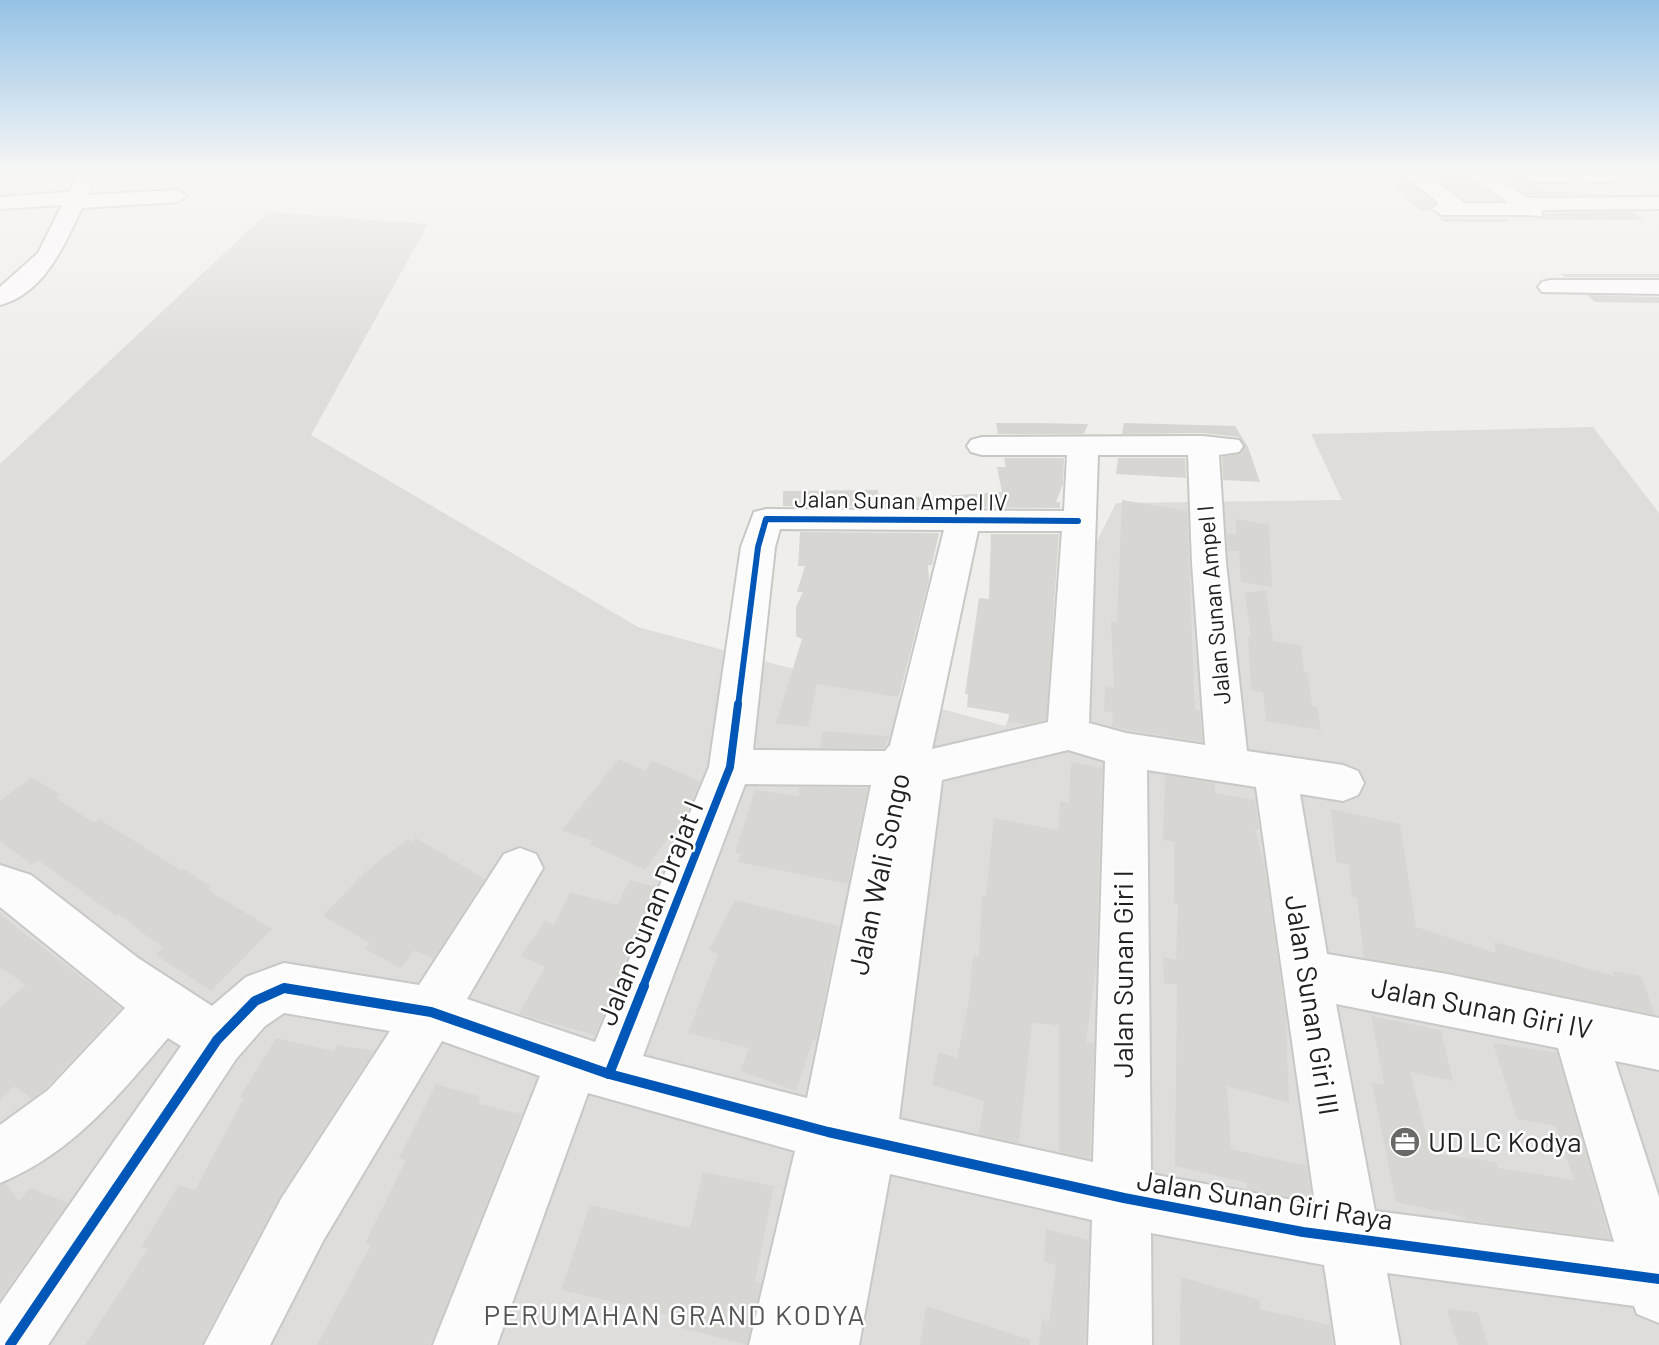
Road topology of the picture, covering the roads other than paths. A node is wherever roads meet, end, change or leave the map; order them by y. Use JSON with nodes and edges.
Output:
{"nodes":[{"id":1,"x":61,"y":234,"type":"edge"},
{"id":2,"x":1550,"y":287,"type":"dead end"},
{"id":3,"x":1659,"y":287,"type":"edge"},
{"id":4,"x":0,"y":298,"type":"edge"},
{"id":5,"x":982,"y":446,"type":"dead end"},
{"id":6,"x":1083,"y":447,"type":"junction"},
{"id":7,"x":1078,"y":521,"type":"junction"},
{"id":8,"x":963,"y":522,"type":"junction"},
{"id":9,"x":1068,"y":734,"type":"junction"},
{"id":10,"x":1126,"y":750,"type":"junction"},
{"id":11,"x":909,"y":763,"type":"junction"},
{"id":12,"x":730,"y":767,"type":"junction"},
{"id":13,"x":1251,"y":769,"type":"junction"},
{"id":14,"x":1343,"y":783,"type":"dead end"},
{"id":15,"x":520,"y":868,"type":"dead end"},
{"id":16,"x":0,"y":886,"type":"edge"},
{"id":17,"x":1305,"y":974,"type":"junction"},
{"id":18,"x":165,"y":1003,"type":"junction"},
{"id":19,"x":431,"y":1012,"type":"junction"},
{"id":20,"x":1577,"y":1025,"type":"junction"},
{"id":21,"x":217,"y":1040,"type":"junction"},
{"id":22,"x":1659,"y":1044,"type":"edge"},
{"id":23,"x":590,"y":1069,"type":"junction"},
{"id":24,"x":848,"y":1137,"type":"junction"},
{"id":25,"x":0,"y":1155,"type":"edge"},
{"id":26,"x":1124,"y":1198,"type":"junction"},
{"id":27,"x":1349,"y":1237,"type":"junction"},
{"id":28,"x":1657,"y":1283,"type":"edge"},
{"id":29,"x":10,"y":1345,"type":"edge"},
{"id":30,"x":236,"y":1345,"type":"edge"},
{"id":31,"x":465,"y":1345,"type":"edge"},
{"id":32,"x":781,"y":1345,"type":"edge"},
{"id":33,"x":827,"y":1345,"type":"edge"},
{"id":34,"x":1120,"y":1345,"type":"edge"},
{"id":35,"x":1368,"y":1345,"type":"edge"}],
"edges":[{"from":1,"to":4,"type":"street"},
{"from":2,"to":3,"type":"street"},
{"from":5,"to":6,"type":"street"},
{"from":6,"to":7,"type":"street"},
{"from":6,"to":13,"type":"street","name":"Jalan Sunan Ampel I"},
{"from":7,"to":8,"type":"street","name":"Jalan Sunan Ampel IV"},
{"from":7,"to":9,"type":"street"},
{"from":8,"to":11,"type":"street","name":"Jalan Wali Songo"},
{"from":8,"to":12,"type":"street","name":"Jalan Sunan Ampel IV"},
{"from":9,"to":10,"type":"street"},
{"from":9,"to":11,"type":"street"},
{"from":10,"to":13,"type":"street"},
{"from":10,"to":26,"type":"street","name":"Jalan Sunan Giri I"},
{"from":11,"to":12,"type":"street"},
{"from":11,"to":24,"type":"street","name":"Jalan Wali Songo"},
{"from":12,"to":23,"type":"street","name":"Jalan Sunan Drajat I"},
{"from":13,"to":14,"type":"street"},
{"from":13,"to":17,"type":"street","name":"Jalan Sunan Giri III"},
{"from":15,"to":19,"type":"street"},
{"from":16,"to":18,"type":"street"},
{"from":17,"to":20,"type":"street","name":"Jalan Sunan Giri IV"},
{"from":17,"to":27,"type":"street","name":"Jalan Sunan Giri III"},
{"from":18,"to":21,"type":"street"},
{"from":18,"to":25,"type":"street"},
{"from":19,"to":21,"type":"street","name":"Jalan Sunan Giri Raya"},
{"from":19,"to":23,"type":"street","name":"Jalan Sunan Giri Raya"},
{"from":19,"to":30,"type":"street"},
{"from":20,"to":22,"type":"street","name":"Jalan Sunan Giri IV"},
{"from":20,"to":28,"type":"street"},
{"from":21,"to":29,"type":"street","name":"Jalan Sunan Giri Raya"},
{"from":23,"to":24,"type":"street","name":"Jalan Sunan Giri Raya"},
{"from":23,"to":31,"type":"street","name":"Jalan Sunan Drajat I"},
{"from":24,"to":26,"type":"street","name":"Jalan Sunan Giri Raya"},
{"from":24,"to":32,"type":"street","name":"Jalan Wali Songo"},
{"from":24,"to":33,"type":"street","name":"Jalan Wali Songo"},
{"from":26,"to":27,"type":"street","name":"Jalan Sunan Giri Raya"},
{"from":26,"to":34,"type":"street","name":"Jalan Sunan Giri I"},
{"from":27,"to":28,"type":"street","name":"Jalan Sunan Giri Raya"},
{"from":27,"to":35,"type":"street","name":"Jalan Sunan Giri III"}]}
